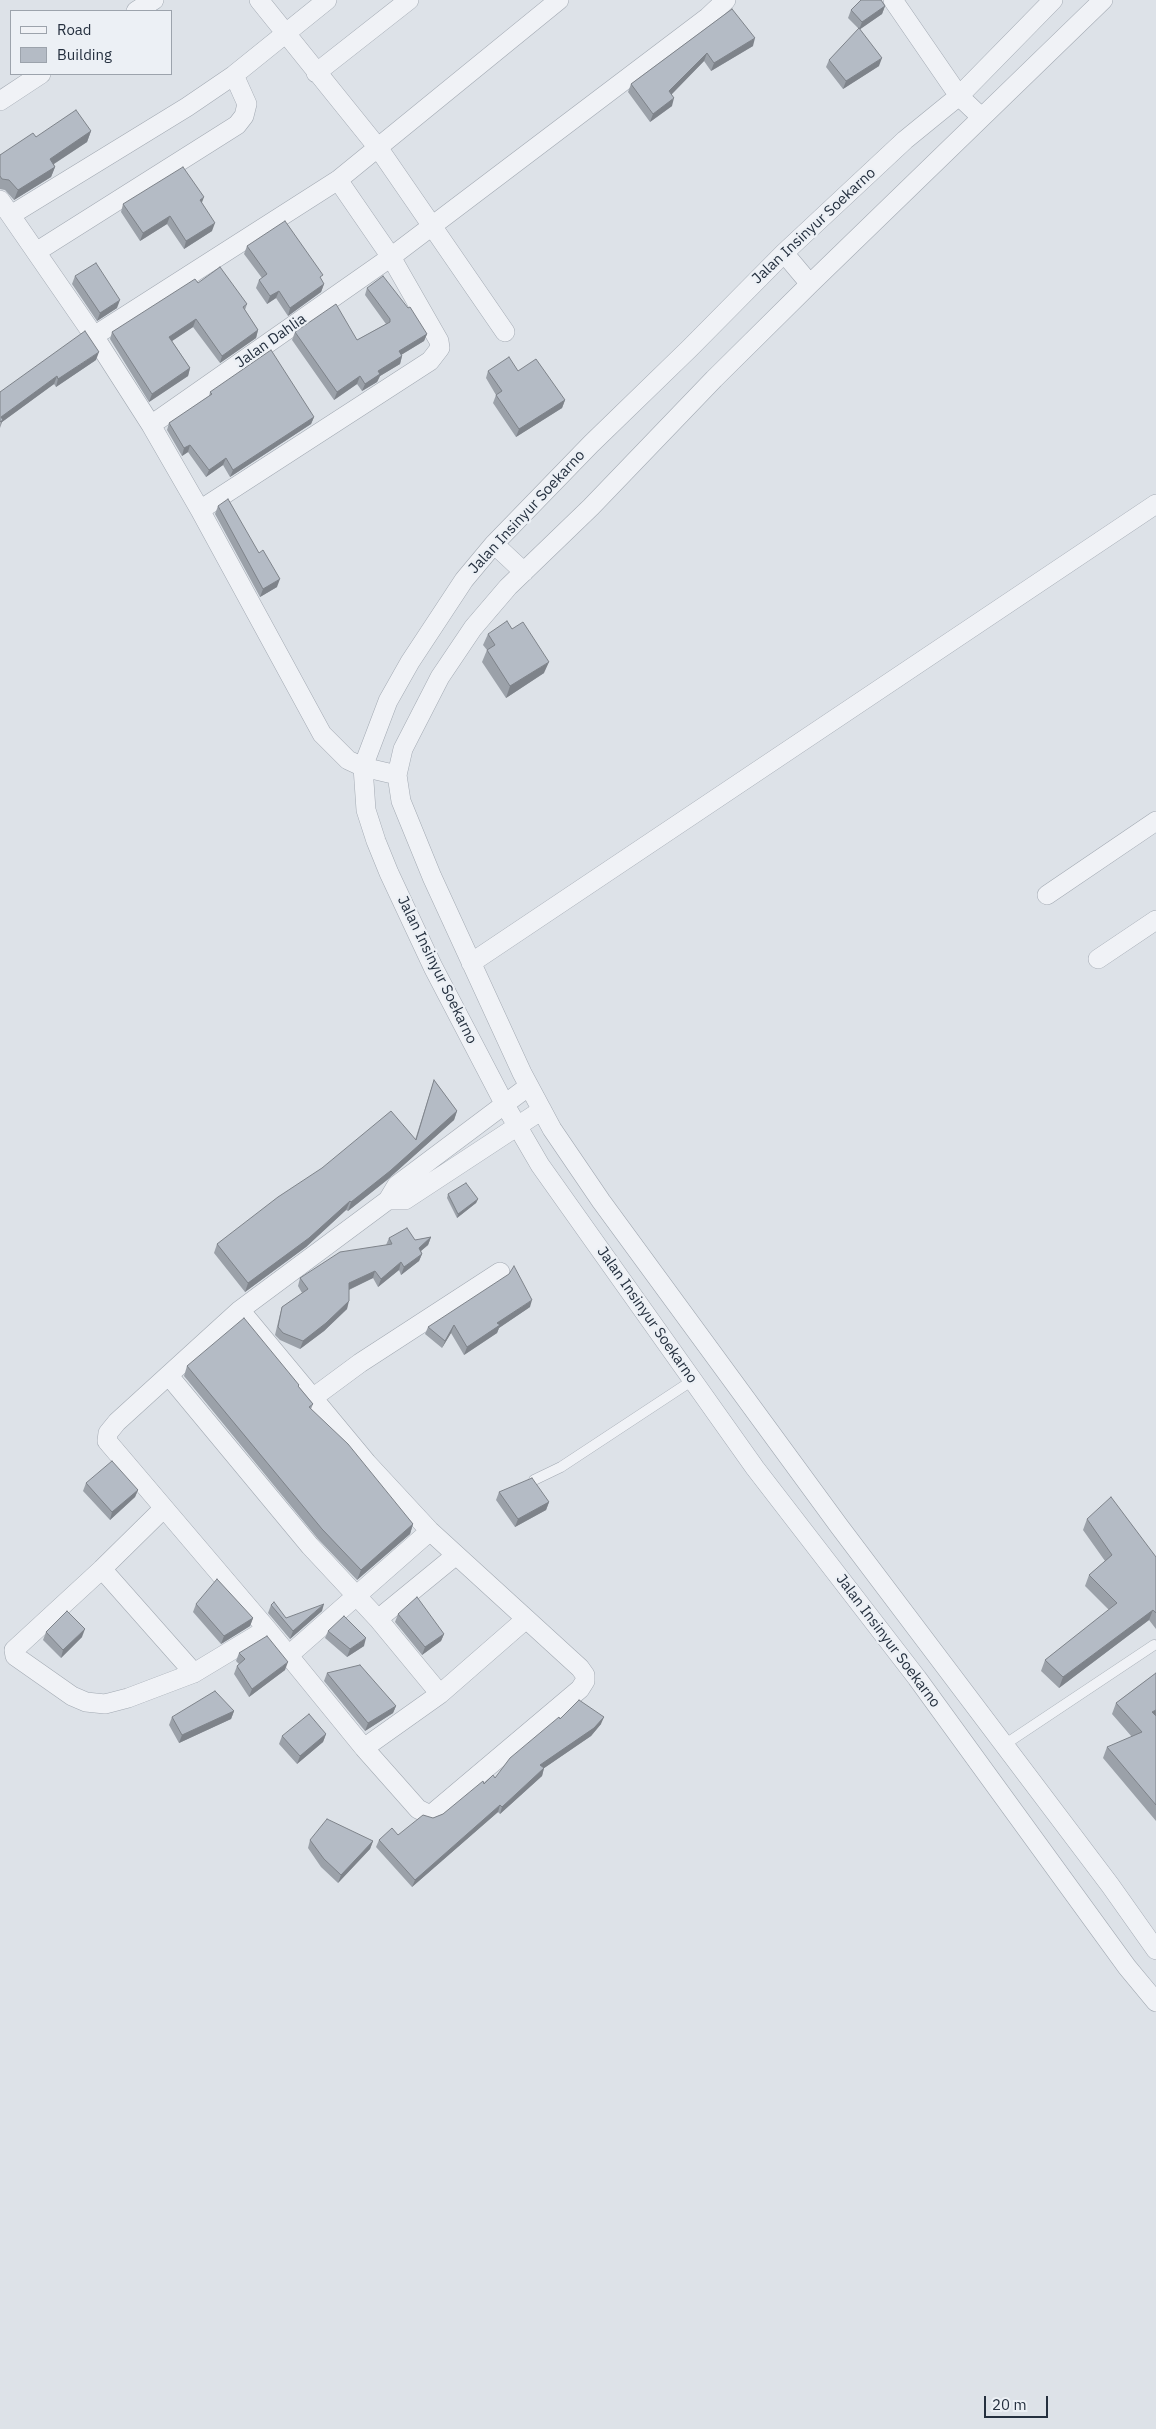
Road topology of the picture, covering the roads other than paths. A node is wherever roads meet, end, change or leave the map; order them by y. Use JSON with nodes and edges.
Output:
{"nodes":[{"id":1,"x":154,"y":0,"type":"edge"},
{"id":2,"x":259,"y":0,"type":"edge"},
{"id":3,"x":327,"y":0,"type":"edge"},
{"id":4,"x":409,"y":0,"type":"edge"},
{"id":5,"x":559,"y":0,"type":"edge"},
{"id":6,"x":726,"y":0,"type":"edge"},
{"id":7,"x":893,"y":0,"type":"edge"},
{"id":8,"x":1053,"y":0,"type":"edge"},
{"id":9,"x":1103,"y":0,"type":"edge"},
{"id":10,"x":138,"y":10,"type":"edge"},
{"id":11,"x":284,"y":34,"type":"junction"},
{"id":12,"x":316,"y":73,"type":"junction"},
{"id":13,"x":39,"y":75,"type":"edge"},
{"id":14,"x":234,"y":75,"type":"junction"},
{"id":15,"x":959,"y":96,"type":"junction"},
{"id":16,"x":0,"y":101,"type":"edge"},
{"id":17,"x":981,"y":117,"type":"junction"},
{"id":18,"x":379,"y":149,"type":"junction"},
{"id":19,"x":338,"y":180,"type":"junction"},
{"id":20,"x":0,"y":200,"type":"edge"},
{"id":21,"x":11,"y":215,"type":"junction"},
{"id":22,"x":433,"y":225,"type":"junction"},
{"id":23,"x":36,"y":252,"type":"junction"},
{"id":24,"x":784,"y":252,"type":"junction"},
{"id":25,"x":390,"y":257,"type":"junction"},
{"id":26,"x":810,"y":284,"type":"junction"},
{"id":27,"x":505,"y":332,"type":"dead end"},
{"id":28,"x":94,"y":336,"type":"junction"},
{"id":29,"x":151,"y":425,"type":"junction"},
{"id":30,"x":1156,"y":504,"type":"edge"},
{"id":31,"x":200,"y":510,"type":"junction"},
{"id":32,"x":494,"y":544,"type":"junction"},
{"id":33,"x":524,"y":572,"type":"junction"},
{"id":34,"x":363,"y":767,"type":"junction"},
{"id":35,"x":397,"y":775,"type":"junction"},
{"id":36,"x":1156,"y":821,"type":"edge"},
{"id":37,"x":1046,"y":895,"type":"dead end"},
{"id":38,"x":1156,"y":920,"type":"edge"},
{"id":39,"x":1098,"y":959,"type":"dead end"},
{"id":40,"x":471,"y":962,"type":"junction"},
{"id":41,"x":529,"y":1086,"type":"junction"},
{"id":42,"x":505,"y":1105,"type":"junction"},
{"id":43,"x":542,"y":1110,"type":"junction"},
{"id":44,"x":517,"y":1127,"type":"junction"},
{"id":45,"x":388,"y":1200,"type":"junction"},
{"id":46,"x":500,"y":1272,"type":"dead end"},
{"id":47,"x":240,"y":1310,"type":"junction"},
{"id":48,"x":169,"y":1376,"type":"junction"},
{"id":49,"x":694,"y":1380,"type":"junction"},
{"id":50,"x":314,"y":1397,"type":"junction"},
{"id":51,"x":534,"y":1480,"type":"edge"},
{"id":52,"x":164,"y":1508,"type":"junction"},
{"id":53,"x":832,"y":1516,"type":"junction"},
{"id":54,"x":430,"y":1531,"type":"junction"},
{"id":55,"x":807,"y":1533,"type":"junction"},
{"id":56,"x":455,"y":1556,"type":"junction"},
{"id":57,"x":102,"y":1569,"type":"junction"},
{"id":58,"x":356,"y":1597,"type":"junction"},
{"id":59,"x":378,"y":1619,"type":"junction"},
{"id":60,"x":526,"y":1620,"type":"junction"},
{"id":61,"x":267,"y":1629,"type":"junction"},
{"id":62,"x":1154,"y":1644,"type":"dead end"},
{"id":63,"x":289,"y":1655,"type":"junction"},
{"id":64,"x":194,"y":1673,"type":"junction"},
{"id":65,"x":440,"y":1694,"type":"junction"},
{"id":66,"x":1004,"y":1744,"type":"junction"},
{"id":67,"x":364,"y":1748,"type":"junction"},
{"id":68,"x":1156,"y":1950,"type":"edge"},
{"id":69,"x":1156,"y":2002,"type":"edge"}],
"edges":[{"from":1,"to":10,"type":"street"},
{"from":2,"to":11,"type":"street"},
{"from":3,"to":11,"type":"street"},
{"from":4,"to":12,"type":"street"},
{"from":5,"to":18,"type":"street"},
{"from":6,"to":22,"type":"street","name":"Jalan Dahlia"},
{"from":7,"to":15,"type":"street"},
{"from":8,"to":15,"type":"street","name":"Jalan Insinyur Soekarno"},
{"from":9,"to":17,"type":"street","name":"Jalan Insinyur Soekarno"},
{"from":11,"to":12,"type":"street"},
{"from":11,"to":14,"type":"street"},
{"from":12,"to":18,"type":"street"},
{"from":13,"to":16,"type":"street"},
{"from":14,"to":21,"type":"street"},
{"from":14,"to":23,"type":"street"},
{"from":15,"to":17,"type":"street"},
{"from":15,"to":24,"type":"street","name":"Jalan Insinyur Soekarno"},
{"from":17,"to":26,"type":"street","name":"Jalan Insinyur Soekarno"},
{"from":18,"to":19,"type":"street"},
{"from":18,"to":22,"type":"street"},
{"from":19,"to":25,"type":"street"},
{"from":19,"to":28,"type":"street"},
{"from":20,"to":21,"type":"street"},
{"from":21,"to":23,"type":"street"},
{"from":22,"to":25,"type":"street","name":"Jalan Dahlia"},
{"from":22,"to":27,"type":"street"},
{"from":23,"to":28,"type":"street"},
{"from":24,"to":26,"type":"street"},
{"from":24,"to":32,"type":"street","name":"Jalan Insinyur Soekarno"},
{"from":25,"to":29,"type":"street","name":"Jalan Dahlia"},
{"from":25,"to":31,"type":"street"},
{"from":26,"to":33,"type":"street","name":"Jalan Insinyur Soekarno"},
{"from":28,"to":29,"type":"street"},
{"from":29,"to":31,"type":"street"},
{"from":30,"to":40,"type":"street"},
{"from":31,"to":34,"type":"street"},
{"from":32,"to":33,"type":"street"},
{"from":32,"to":34,"type":"street","name":"Jalan Insinyur Soekarno"},
{"from":33,"to":35,"type":"street","name":"Jalan Insinyur Soekarno"},
{"from":34,"to":35,"type":"street"},
{"from":34,"to":42,"type":"street","name":"Jalan Insinyur Soekarno"},
{"from":35,"to":40,"type":"street","name":"Jalan Insinyur Soekarno"},
{"from":36,"to":37,"type":"street"},
{"from":38,"to":39,"type":"street"},
{"from":40,"to":41,"type":"street","name":"Jalan Insinyur Soekarno"},
{"from":41,"to":42,"type":"street"},
{"from":41,"to":43,"type":"street","name":"Jalan Insinyur Soekarno"},
{"from":42,"to":44,"type":"street","name":"Jalan Insinyur Soekarno"},
{"from":42,"to":45,"type":"street"},
{"from":43,"to":44,"type":"street"},
{"from":43,"to":53,"type":"street","name":"Jalan Insinyur Soekarno"},
{"from":44,"to":45,"type":"street"},
{"from":44,"to":49,"type":"street","name":"Jalan Insinyur Soekarno"},
{"from":45,"to":47,"type":"street"},
{"from":46,"to":50,"type":"street"},
{"from":47,"to":48,"type":"street"},
{"from":47,"to":50,"type":"street"},
{"from":48,"to":52,"type":"street"},
{"from":48,"to":58,"type":"street"},
{"from":49,"to":51,"type":"lane"},
{"from":49,"to":55,"type":"street","name":"Jalan Insinyur Soekarno"},
{"from":50,"to":54,"type":"street"},
{"from":52,"to":57,"type":"street"},
{"from":52,"to":61,"type":"street"},
{"from":53,"to":55,"type":"street"},
{"from":53,"to":66,"type":"street","name":"Jalan Insinyur Soekarno"},
{"from":54,"to":56,"type":"street"},
{"from":54,"to":58,"type":"street"},
{"from":55,"to":69,"type":"street","name":"Jalan Insinyur Soekarno"},
{"from":56,"to":59,"type":"street"},
{"from":56,"to":60,"type":"street"},
{"from":57,"to":64,"type":"street"},
{"from":57,"to":64,"type":"street"},
{"from":58,"to":59,"type":"street"},
{"from":58,"to":63,"type":"street"},
{"from":59,"to":65,"type":"street"},
{"from":60,"to":65,"type":"street"},
{"from":60,"to":67,"type":"street"},
{"from":61,"to":63,"type":"street"},
{"from":61,"to":64,"type":"street"},
{"from":62,"to":66,"type":"lane"},
{"from":63,"to":67,"type":"street"},
{"from":65,"to":67,"type":"street"},
{"from":66,"to":68,"type":"street","name":"Jalan Insinyur Soekarno"}]}
